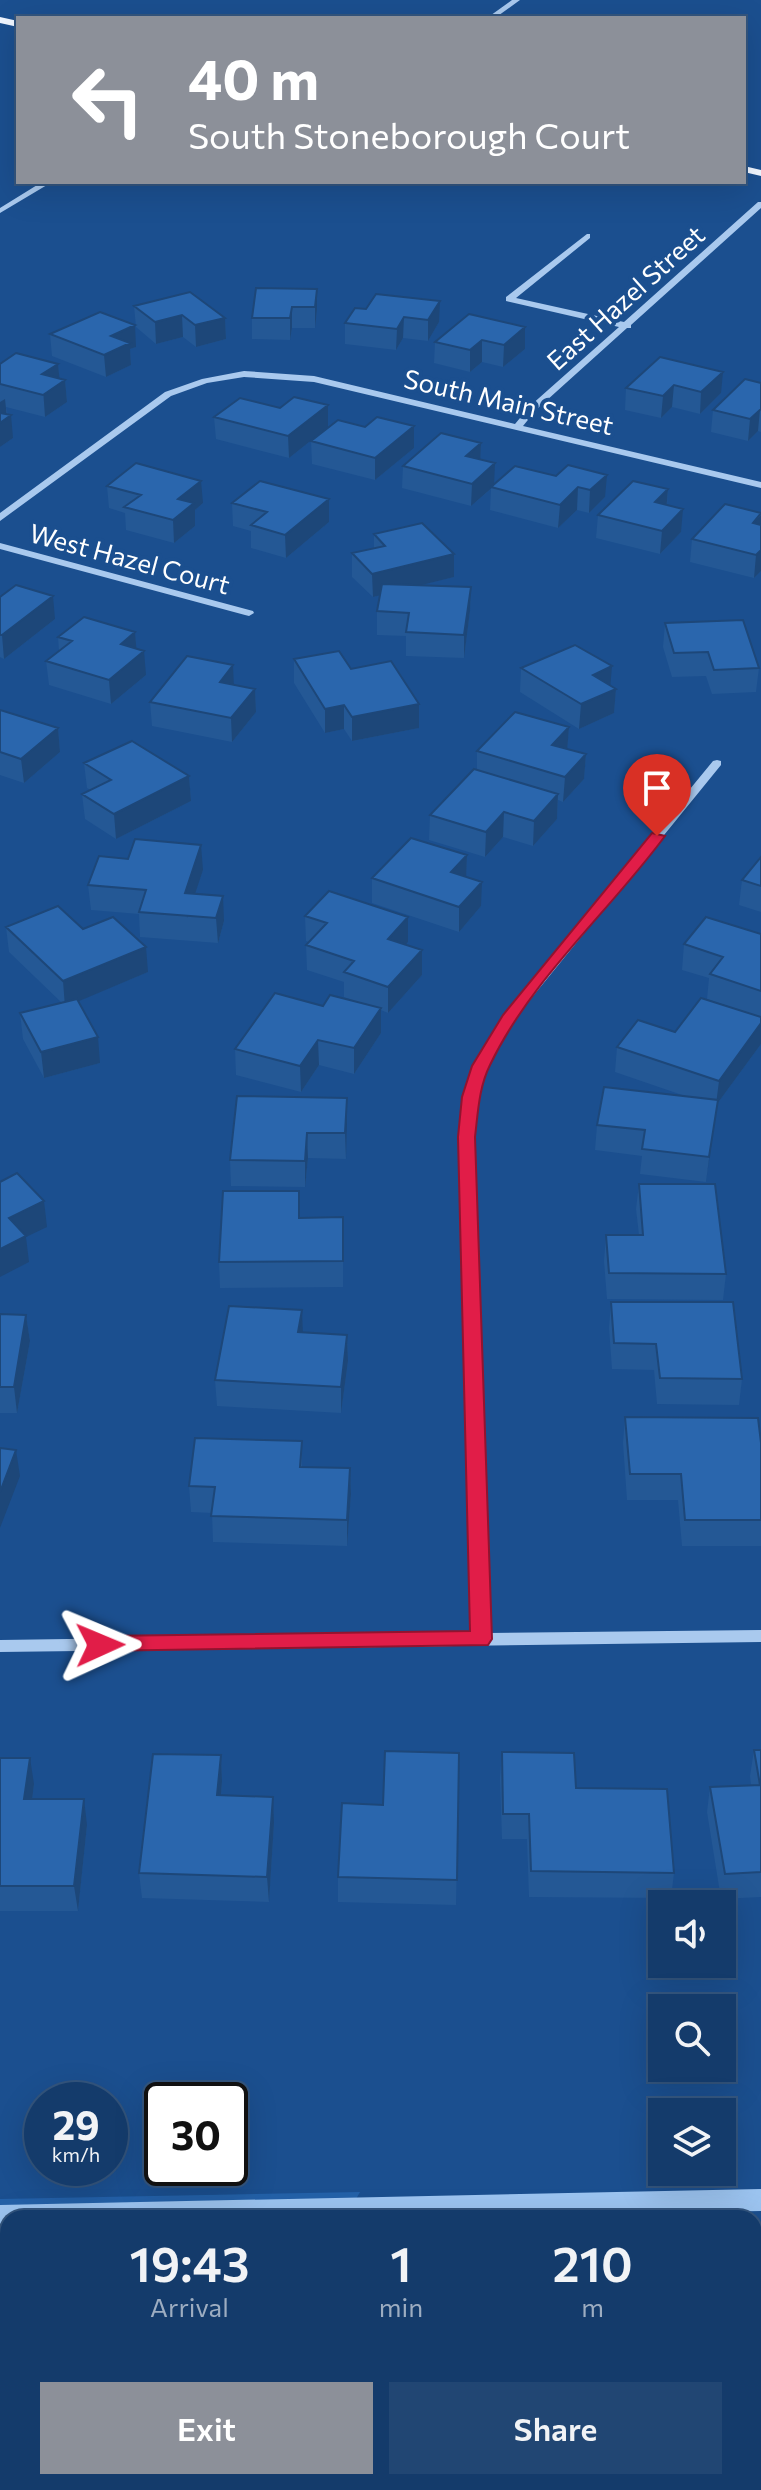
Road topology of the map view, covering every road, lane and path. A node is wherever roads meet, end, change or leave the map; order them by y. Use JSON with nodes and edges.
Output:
{"nodes":[{"id":1,"x":517,"y":0,"type":"edge"},
{"id":2,"x":493,"y":16,"type":"edge"},
{"id":3,"x":45,"y":184,"type":"edge"},
{"id":4,"x":761,"y":204,"type":"edge"},
{"id":5,"x":0,"y":211,"type":"edge"},
{"id":6,"x":587,"y":236,"type":"dead end"},
{"id":7,"x":628,"y":326,"type":"junction"},
{"id":8,"x":519,"y":425,"type":"junction"},
{"id":9,"x":761,"y":485,"type":"edge"},
{"id":10,"x":0,"y":518,"type":"edge"},
{"id":11,"x":0,"y":546,"type":"edge"},
{"id":12,"x":249,"y":613,"type":"dead end"},
{"id":13,"x":717,"y":763,"type":"dead end"},
{"id":14,"x":761,"y":1636,"type":"edge"},
{"id":15,"x":481,"y":1639,"type":"junction"},
{"id":16,"x":0,"y":1646,"type":"edge"}],
"edges":[{"from":1,"to":2,"type":"street"},
{"from":3,"to":5,"type":"street"},
{"from":4,"to":7,"type":"street","name":"East Hazel Street"},
{"from":6,"to":7,"type":"street"},
{"from":7,"to":8,"type":"street","name":"East Hazel Street"},
{"from":8,"to":9,"type":"street","name":"South Main Street"},
{"from":8,"to":10,"type":"street","name":"South Main Street"},
{"from":11,"to":12,"type":"street","name":"West Hazel Court"},
{"from":13,"to":15,"type":"street"},
{"from":14,"to":15,"type":"street"},
{"from":15,"to":16,"type":"street"}]}
